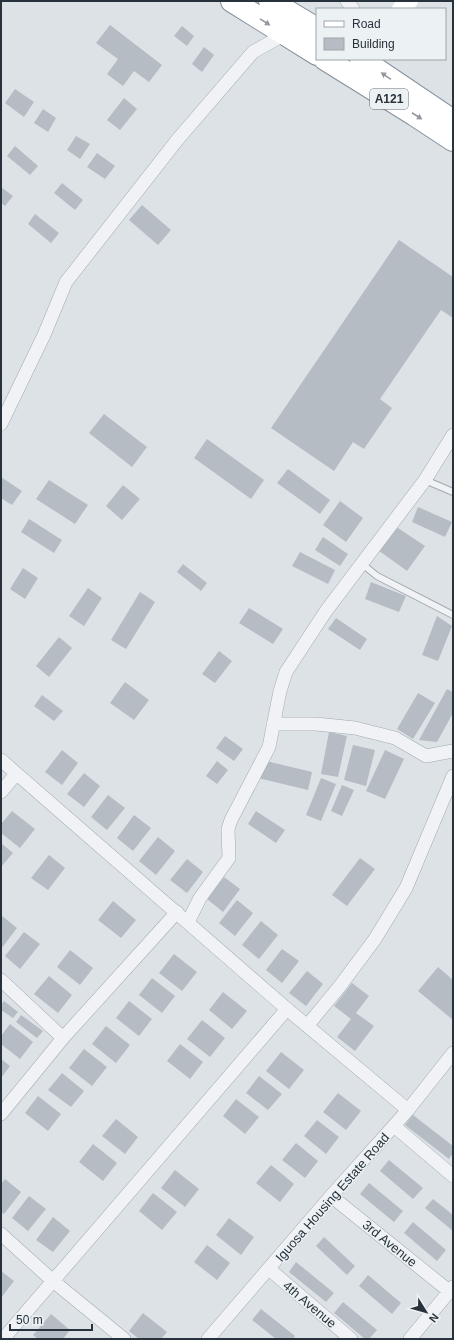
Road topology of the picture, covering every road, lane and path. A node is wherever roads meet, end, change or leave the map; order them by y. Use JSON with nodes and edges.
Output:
{"nodes":[{"id":1,"x":232,"y":1,"type":"edge"},
{"id":2,"x":270,"y":1,"type":"edge"},
{"id":3,"x":410,"y":1,"type":"edge"},
{"id":4,"x":402,"y":8,"type":"edge"},
{"id":5,"x":316,"y":28,"type":"edge"},
{"id":6,"x":285,"y":34,"type":"junction"},
{"id":7,"x":316,"y":53,"type":"edge"},
{"id":8,"x":362,"y":60,"type":"edge"},
{"id":9,"x":338,"y":62,"type":"edge"},
{"id":10,"x":453,"y":121,"type":"edge"},
{"id":11,"x":453,"y":140,"type":"edge"},
{"id":12,"x":1,"y":424,"type":"edge"},
{"id":13,"x":453,"y":435,"type":"edge"},
{"id":14,"x":425,"y":480,"type":"junction"},
{"id":15,"x":453,"y":492,"type":"edge"},
{"id":16,"x":362,"y":563,"type":"junction"},
{"id":17,"x":453,"y":615,"type":"edge"},
{"id":18,"x":273,"y":724,"type":"junction"},
{"id":19,"x":453,"y":751,"type":"edge"},
{"id":20,"x":1,"y":760,"type":"edge"},
{"id":21,"x":16,"y":774,"type":"junction"},
{"id":22,"x":453,"y":776,"type":"edge"},
{"id":23,"x":1,"y":792,"type":"edge"},
{"id":24,"x":177,"y":912,"type":"junction"},
{"id":25,"x":188,"y":922,"type":"junction"},
{"id":26,"x":1,"y":980,"type":"edge"},
{"id":27,"x":287,"y":1009,"type":"junction"},
{"id":28,"x":307,"y":1026,"type":"junction"},
{"id":29,"x":63,"y":1038,"type":"junction"},
{"id":30,"x":453,"y":1053,"type":"edge"},
{"id":31,"x":408,"y":1110,"type":"junction"},
{"id":32,"x":1,"y":1114,"type":"edge"},
{"id":33,"x":394,"y":1126,"type":"junction"},
{"id":34,"x":453,"y":1176,"type":"edge"},
{"id":35,"x":331,"y":1196,"type":"junction"},
{"id":36,"x":1,"y":1234,"type":"edge"},
{"id":37,"x":269,"y":1269,"type":"junction"},
{"id":38,"x":53,"y":1280,"type":"junction"},
{"id":39,"x":451,"y":1289,"type":"edge"},
{"id":40,"x":212,"y":1338,"type":"edge"},
{"id":41,"x":3,"y":1339,"type":"edge"},
{"id":42,"x":124,"y":1339,"type":"edge"},
{"id":43,"x":352,"y":1339,"type":"edge"},
{"id":44,"x":410,"y":1339,"type":"edge"}],
"edges":[{"from":1,"to":6,"type":"highway","one_way":true},
{"from":2,"to":5,"type":"highway"},
{"from":3,"to":4,"type":"street"},
{"from":6,"to":7,"type":"highway"},
{"from":6,"to":12,"type":"street"},
{"from":10,"to":8,"type":"highway","number":"A121","one_way":true},
{"from":9,"to":11,"type":"highway","number":"A121","one_way":true},
{"from":13,"to":14,"type":"street"},
{"from":14,"to":15,"type":"lane"},
{"from":14,"to":16,"type":"street"},
{"from":16,"to":17,"type":"lane"},
{"from":16,"to":18,"type":"street"},
{"from":18,"to":19,"type":"street"},
{"from":18,"to":25,"type":"street"},
{"from":20,"to":21,"type":"street"},
{"from":21,"to":23,"type":"street"},
{"from":21,"to":24,"type":"street"},
{"from":22,"to":28,"type":"street"},
{"from":24,"to":25,"type":"street"},
{"from":24,"to":29,"type":"street"},
{"from":25,"to":27,"type":"street"},
{"from":26,"to":29,"type":"street"},
{"from":27,"to":28,"type":"street"},
{"from":27,"to":38,"type":"street"},
{"from":28,"to":31,"type":"street"},
{"from":29,"to":32,"type":"street"},
{"from":30,"to":31,"type":"street","name":"Iguosa Housing Estate Road"},
{"from":31,"to":33,"type":"street","name":"Iguosa Housing Estate Road"},
{"from":33,"to":34,"type":"street"},
{"from":33,"to":35,"type":"street","name":"Iguosa Housing Estate Road"},
{"from":35,"to":37,"type":"street","name":"Iguosa Housing Estate Road"},
{"from":35,"to":39,"type":"street","name":"3rd Avenue"},
{"from":36,"to":38,"type":"street"},
{"from":37,"to":40,"type":"street","name":"Iguosa Housing Estate Road"},
{"from":37,"to":43,"type":"street","name":"4th Avenue"},
{"from":38,"to":41,"type":"street"},
{"from":38,"to":42,"type":"street"},
{"from":39,"to":44,"type":"street"}]}
